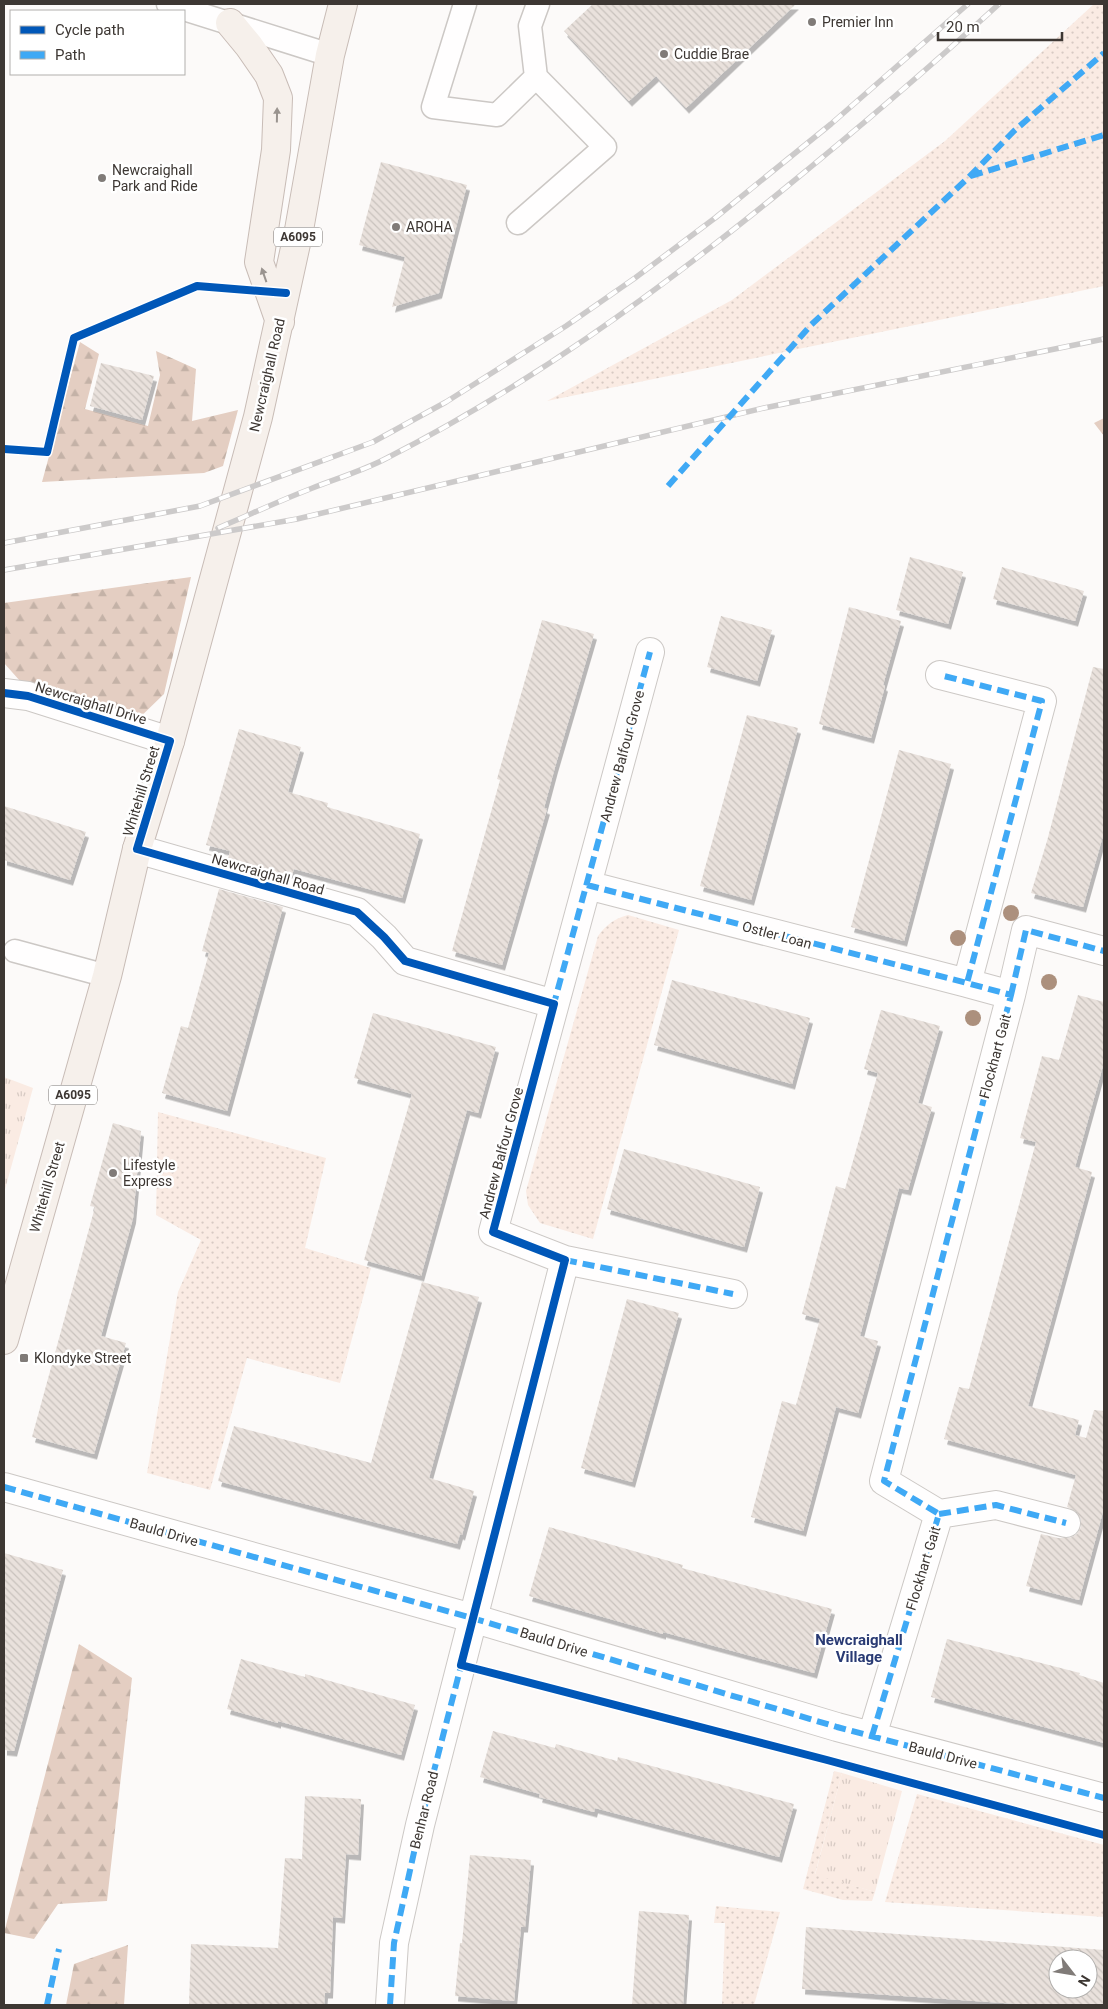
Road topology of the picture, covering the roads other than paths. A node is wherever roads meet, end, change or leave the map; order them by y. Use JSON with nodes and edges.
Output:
{"nodes":[{"id":1,"x":168,"y":4,"type":"edge"},
{"id":2,"x":344,"y":4,"type":"edge"},
{"id":3,"x":465,"y":4,"type":"edge"},
{"id":4,"x":538,"y":4,"type":"edge"},
{"id":5,"x":230,"y":23,"type":"junction"},
{"id":6,"x":330,"y":55,"type":"junction"},
{"id":7,"x":536,"y":77,"type":"junction"},
{"id":8,"x":518,"y":223,"type":"dead end"},
{"id":9,"x":280,"y":322,"type":"junction"},
{"id":10,"x":650,"y":652,"type":"dead end"},
{"id":11,"x":940,"y":675,"type":"dead end"},
{"id":12,"x":4,"y":693,"type":"edge"},
{"id":13,"x":170,"y":741,"type":"junction"},
{"id":14,"x":137,"y":849,"type":"junction"},
{"id":15,"x":586,"y":885,"type":"junction"},
{"id":16,"x":14,"y":950,"type":"dead end"},
{"id":17,"x":1104,"y":951,"type":"edge"},
{"id":18,"x":107,"y":976,"type":"junction"},
{"id":19,"x":967,"y":983,"type":"junction"},
{"id":20,"x":1011,"y":995,"type":"junction"},
{"id":21,"x":554,"y":1004,"type":"junction"},
{"id":22,"x":564,"y":1260,"type":"junction"},
{"id":23,"x":733,"y":1294,"type":"dead end"},
{"id":24,"x":4,"y":1340,"type":"edge"},
{"id":25,"x":4,"y":1487,"type":"edge"},
{"id":26,"x":939,"y":1514,"type":"junction"},
{"id":27,"x":1066,"y":1523,"type":"dead end"},
{"id":28,"x":472,"y":1618,"type":"junction"},
{"id":29,"x":872,"y":1736,"type":"junction"},
{"id":30,"x":1104,"y":1798,"type":"edge"},
{"id":31,"x":390,"y":2005,"type":"edge"}],
"edges":[{"from":1,"to":5,"type":"lane"},
{"from":2,"to":6,"type":"main road","name":"Newcraighall Road","number":"A6095"},
{"from":3,"to":7,"type":"lane"},
{"from":4,"to":7,"type":"lane"},
{"from":5,"to":6,"type":"lane"},
{"from":9,"to":5,"type":"main road","one_way":true},
{"from":6,"to":9,"type":"main road","name":"Newcraighall Road","number":"A6095"},
{"from":7,"to":8,"type":"lane"},
{"from":9,"to":13,"type":"main road","name":"Newcraighall Road","number":"A6095"},
{"from":10,"to":15,"type":"street","name":"Andrew Balfour Grove"},
{"from":11,"to":19,"type":"street"},
{"from":12,"to":13,"type":"street","name":"Newcraighall Drive"},
{"from":13,"to":14,"type":"main road","name":"Whitehill Street","number":"A6095"},
{"from":14,"to":18,"type":"main road","name":"Whitehill Street","number":"A6095"},
{"from":14,"to":21,"type":"street","name":"Newcraighall Road"},
{"from":15,"to":19,"type":"street","name":"Ostler Loan"},
{"from":15,"to":21,"type":"street","name":"Andrew Balfour Grove"},
{"from":16,"to":18,"type":"lane"},
{"from":17,"to":20,"type":"street"},
{"from":18,"to":24,"type":"main road","name":"Whitehill Street","number":"A6095"},
{"from":19,"to":20,"type":"street","name":"Flockhart Gait"},
{"from":20,"to":26,"type":"street","name":"Flockhart Gait"},
{"from":21,"to":22,"type":"street","name":"Andrew Balfour Grove"},
{"from":22,"to":23,"type":"street","name":"Andrew Balfour Grove"},
{"from":22,"to":28,"type":"street"},
{"from":25,"to":28,"type":"street","name":"Bauld Drive"},
{"from":26,"to":27,"type":"street","name":"Flockhart Gait"},
{"from":26,"to":29,"type":"street","name":"Flockhart Gait"},
{"from":28,"to":29,"type":"street","name":"Bauld Drive"},
{"from":28,"to":31,"type":"street","name":"Benhar Road"},
{"from":29,"to":30,"type":"street","name":"Bauld Drive"}]}
